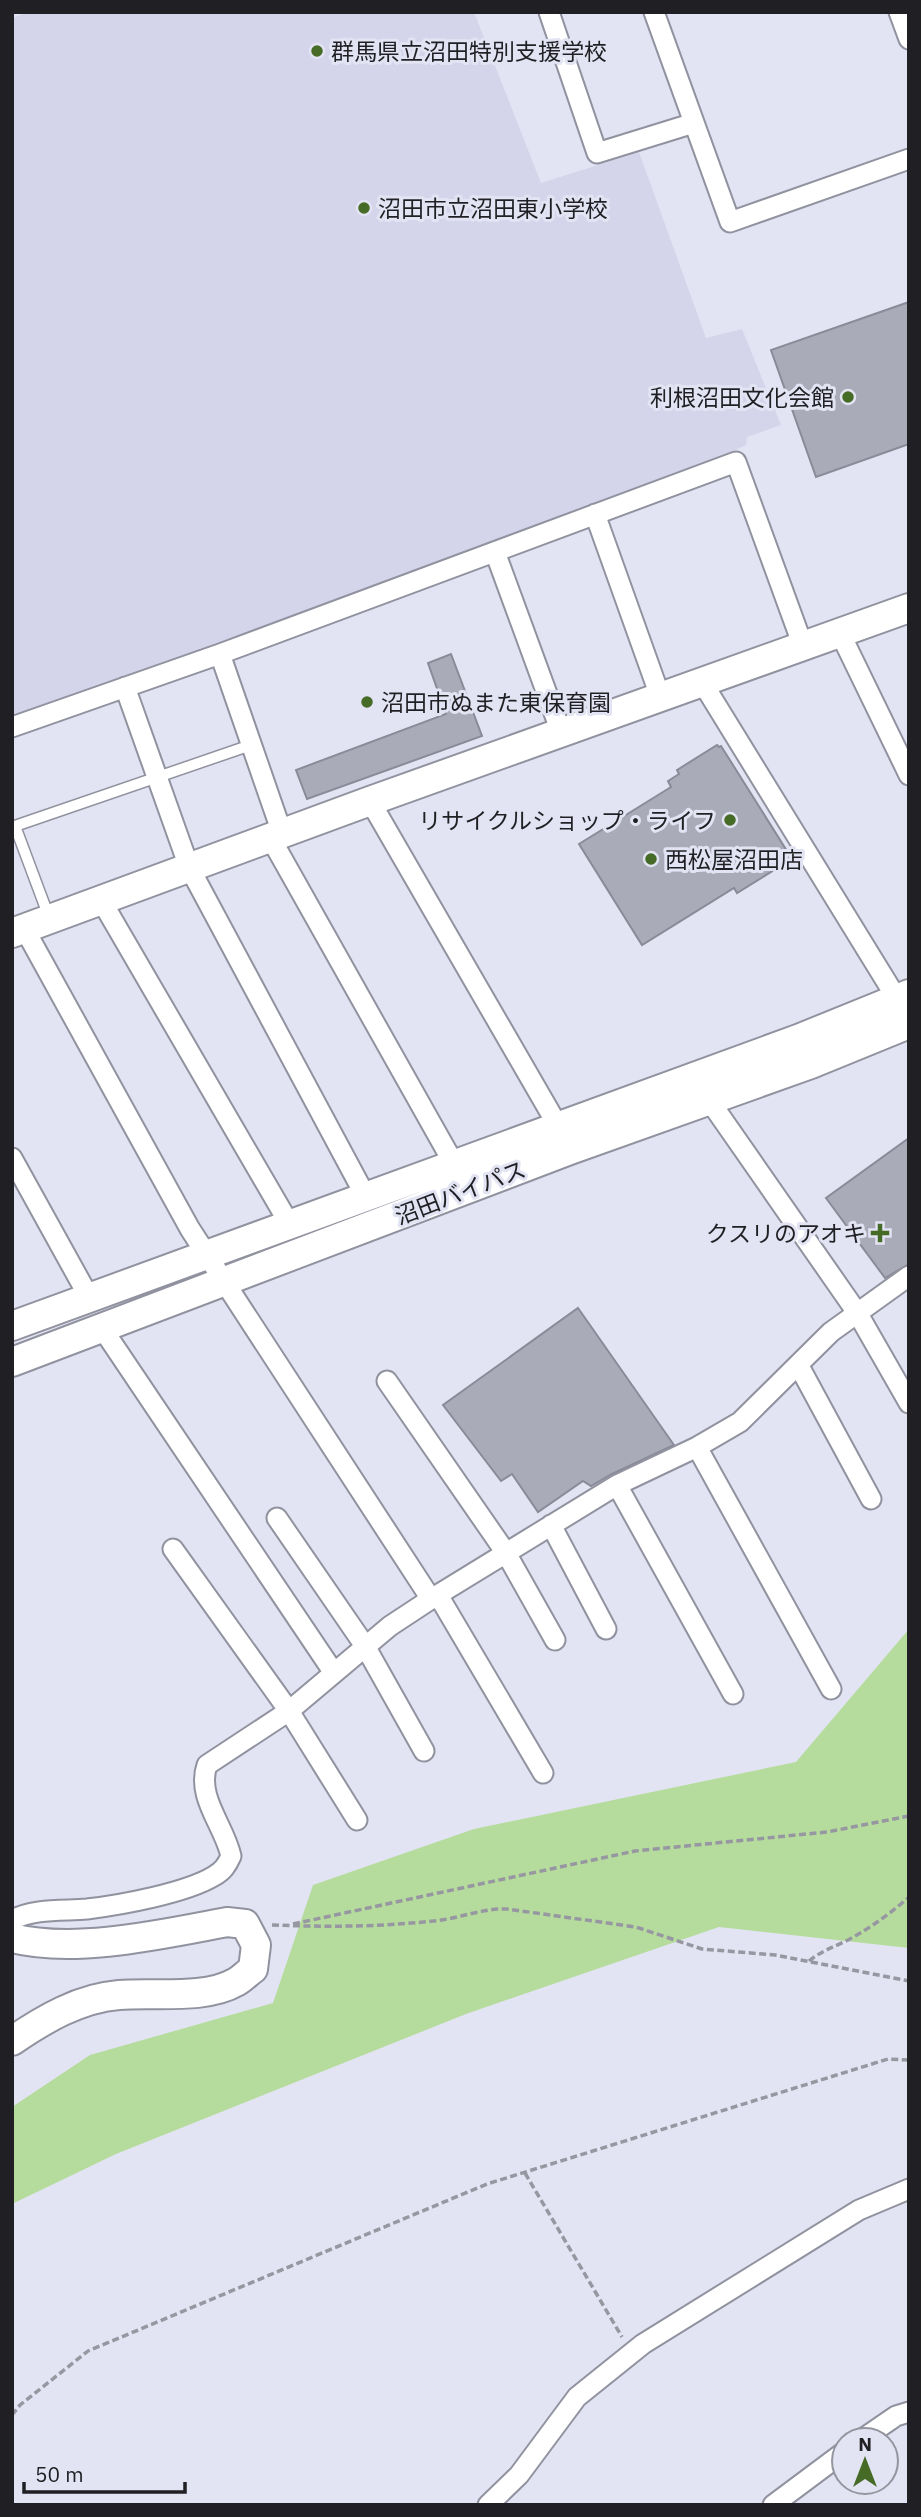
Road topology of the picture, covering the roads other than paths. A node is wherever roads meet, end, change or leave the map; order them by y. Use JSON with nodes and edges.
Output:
{"nodes":[{"id":1,"x":549,"y":12,"type":"edge"},
{"id":2,"x":654,"y":12,"type":"edge"},
{"id":3,"x":899,"y":12,"type":"edge"},
{"id":4,"x":909,"y":39,"type":"edge"},
{"id":5,"x":694,"y":123,"type":"junction"},
{"id":6,"x":909,"y":159,"type":"edge"},
{"id":7,"x":595,"y":514,"type":"junction"},
{"id":8,"x":495,"y":552,"type":"junction"},
{"id":9,"x":909,"y":608,"type":"edge"},
{"id":10,"x":839,"y":633,"type":"junction"},
{"id":11,"x":803,"y":646,"type":"junction"},
{"id":12,"x":220,"y":654,"type":"junction"},
{"id":13,"x":702,"y":682,"type":"junction"},
{"id":14,"x":125,"y":687,"type":"junction"},
{"id":15,"x":660,"y":696,"type":"junction"},
{"id":16,"x":12,"y":727,"type":"edge"},
{"id":17,"x":561,"y":732,"type":"junction"},
{"id":18,"x":251,"y":745,"type":"junction"},
{"id":19,"x":909,"y":775,"type":"edge"},
{"id":20,"x":156,"y":776,"type":"junction"},
{"id":21,"x":370,"y":801,"type":"junction"},
{"id":22,"x":14,"y":827,"type":"edge"},
{"id":23,"x":276,"y":835,"type":"junction"},
{"id":24,"x":189,"y":867,"type":"junction"},
{"id":25,"x":101,"y":900,"type":"junction"},
{"id":26,"x":29,"y":926,"type":"edge"},
{"id":27,"x":905,"y":1003,"type":"edge"},
{"id":28,"x":909,"y":1024,"type":"edge"},
{"id":29,"x":709,"y":1100,"type":"junction"},
{"id":30,"x":558,"y":1126,"type":"junction"},
{"id":31,"x":12,"y":1158,"type":"edge"},
{"id":32,"x":454,"y":1164,"type":"junction"},
{"id":33,"x":366,"y":1197,"type":"junction"},
{"id":34,"x":290,"y":1225,"type":"junction"},
{"id":35,"x":207,"y":1255,"type":"junction"},
{"id":36,"x":909,"y":1276,"type":"edge"},
{"id":37,"x":224,"y":1282,"type":"junction"},
{"id":38,"x":90,"y":1299,"type":"junction"},
{"id":39,"x":858,"y":1314,"type":"junction"},
{"id":40,"x":12,"y":1326,"type":"edge"},
{"id":41,"x":102,"y":1328,"type":"junction"},
{"id":42,"x":12,"y":1362,"type":"edge"},
{"id":43,"x":799,"y":1366,"type":"junction"},
{"id":44,"x":387,"y":1381,"type":"dead end"},
{"id":45,"x":909,"y":1403,"type":"edge"},
{"id":46,"x":697,"y":1447,"type":"junction"},
{"id":47,"x":617,"y":1485,"type":"junction"},
{"id":48,"x":871,"y":1499,"type":"dead end"},
{"id":49,"x":277,"y":1518,"type":"dead end"},
{"id":50,"x":551,"y":1525,"type":"junction"},
{"id":51,"x":173,"y":1549,"type":"dead end"},
{"id":52,"x":506,"y":1553,"type":"junction"},
{"id":53,"x":435,"y":1597,"type":"junction"},
{"id":54,"x":606,"y":1629,"type":"dead end"},
{"id":55,"x":555,"y":1640,"type":"dead end"},
{"id":56,"x":365,"y":1646,"type":"junction"},
{"id":57,"x":334,"y":1673,"type":"junction"},
{"id":58,"x":831,"y":1689,"type":"dead end"},
{"id":59,"x":733,"y":1694,"type":"dead end"},
{"id":60,"x":289,"y":1711,"type":"junction"},
{"id":61,"x":424,"y":1751,"type":"dead end"},
{"id":62,"x":542,"y":1773,"type":"dead end"},
{"id":63,"x":356,"y":1820,"type":"dead end"},
{"id":64,"x":12,"y":1920,"type":"edge"},
{"id":65,"x":12,"y":1938,"type":"edge"},
{"id":66,"x":12,"y":2041,"type":"edge"},
{"id":67,"x":909,"y":2189,"type":"edge"},
{"id":68,"x":909,"y":2412,"type":"edge"},
{"id":69,"x":881,"y":2426,"type":"edge"},
{"id":70,"x":830,"y":2462,"type":"edge"},
{"id":71,"x":488,"y":2505,"type":"edge"},
{"id":72,"x":773,"y":2505,"type":"edge"}],
"edges":[{"from":1,"to":5,"type":"street"},
{"from":2,"to":5,"type":"street"},
{"from":3,"to":4,"type":"street"},
{"from":5,"to":6,"type":"street"},
{"from":7,"to":8,"type":"street"},
{"from":7,"to":11,"type":"street"},
{"from":7,"to":15,"type":"street"},
{"from":8,"to":12,"type":"street"},
{"from":8,"to":17,"type":"street"},
{"from":9,"to":10,"type":"street"},
{"from":10,"to":11,"type":"street"},
{"from":10,"to":19,"type":"street"},
{"from":11,"to":13,"type":"street"},
{"from":12,"to":14,"type":"street"},
{"from":12,"to":18,"type":"street"},
{"from":13,"to":15,"type":"street"},
{"from":13,"to":27,"type":"street"},
{"from":14,"to":16,"type":"street"},
{"from":14,"to":20,"type":"street"},
{"from":15,"to":17,"type":"street"},
{"from":17,"to":21,"type":"street"},
{"from":18,"to":20,"type":"lane"},
{"from":18,"to":23,"type":"street"},
{"from":20,"to":22,"type":"lane"},
{"from":20,"to":24,"type":"street"},
{"from":21,"to":23,"type":"street"},
{"from":21,"to":30,"type":"street"},
{"from":22,"to":26,"type":"lane"},
{"from":23,"to":24,"type":"street"},
{"from":23,"to":32,"type":"street"},
{"from":24,"to":25,"type":"street"},
{"from":24,"to":33,"type":"street"},
{"from":25,"to":26,"type":"street"},
{"from":25,"to":34,"type":"street"},
{"from":26,"to":35,"type":"street"},
{"from":27,"to":30,"type":"street","name":"沼田バイパス"},
{"from":28,"to":29,"type":"street","name":"沼田バイパス"},
{"from":29,"to":37,"type":"street","name":"沼田バイパス"},
{"from":29,"to":39,"type":"street"},
{"from":30,"to":32,"type":"street","name":"沼田バイパス"},
{"from":31,"to":38,"type":"street"},
{"from":32,"to":33,"type":"street","name":"沼田バイパス"},
{"from":33,"to":34,"type":"street","name":"沼田バイパス"},
{"from":34,"to":35,"type":"street","name":"沼田バイパス"},
{"from":35,"to":37,"type":"street"},
{"from":35,"to":38,"type":"street","name":"沼田バイパス"},
{"from":36,"to":39,"type":"street"},
{"from":37,"to":41,"type":"street","name":"沼田バイパス"},
{"from":37,"to":53,"type":"street"},
{"from":38,"to":40,"type":"street","name":"沼田バイパス"},
{"from":39,"to":43,"type":"street"},
{"from":39,"to":45,"type":"street"},
{"from":41,"to":42,"type":"street","name":"沼田バイパス"},
{"from":41,"to":57,"type":"street"},
{"from":43,"to":46,"type":"street"},
{"from":43,"to":48,"type":"street"},
{"from":44,"to":52,"type":"street"},
{"from":46,"to":47,"type":"street"},
{"from":46,"to":58,"type":"street"},
{"from":47,"to":50,"type":"street"},
{"from":47,"to":59,"type":"street"},
{"from":49,"to":56,"type":"street"},
{"from":50,"to":52,"type":"street"},
{"from":50,"to":54,"type":"street"},
{"from":51,"to":60,"type":"street"},
{"from":52,"to":53,"type":"street"},
{"from":52,"to":55,"type":"street"},
{"from":53,"to":56,"type":"street"},
{"from":53,"to":62,"type":"street"},
{"from":56,"to":57,"type":"street"},
{"from":56,"to":61,"type":"street"},
{"from":57,"to":60,"type":"street"},
{"from":60,"to":63,"type":"street"},
{"from":60,"to":64,"type":"street"},
{"from":65,"to":66,"type":"street"},
{"from":67,"to":71,"type":"street"},
{"from":68,"to":69,"type":"street"},
{"from":70,"to":72,"type":"street"}]}
